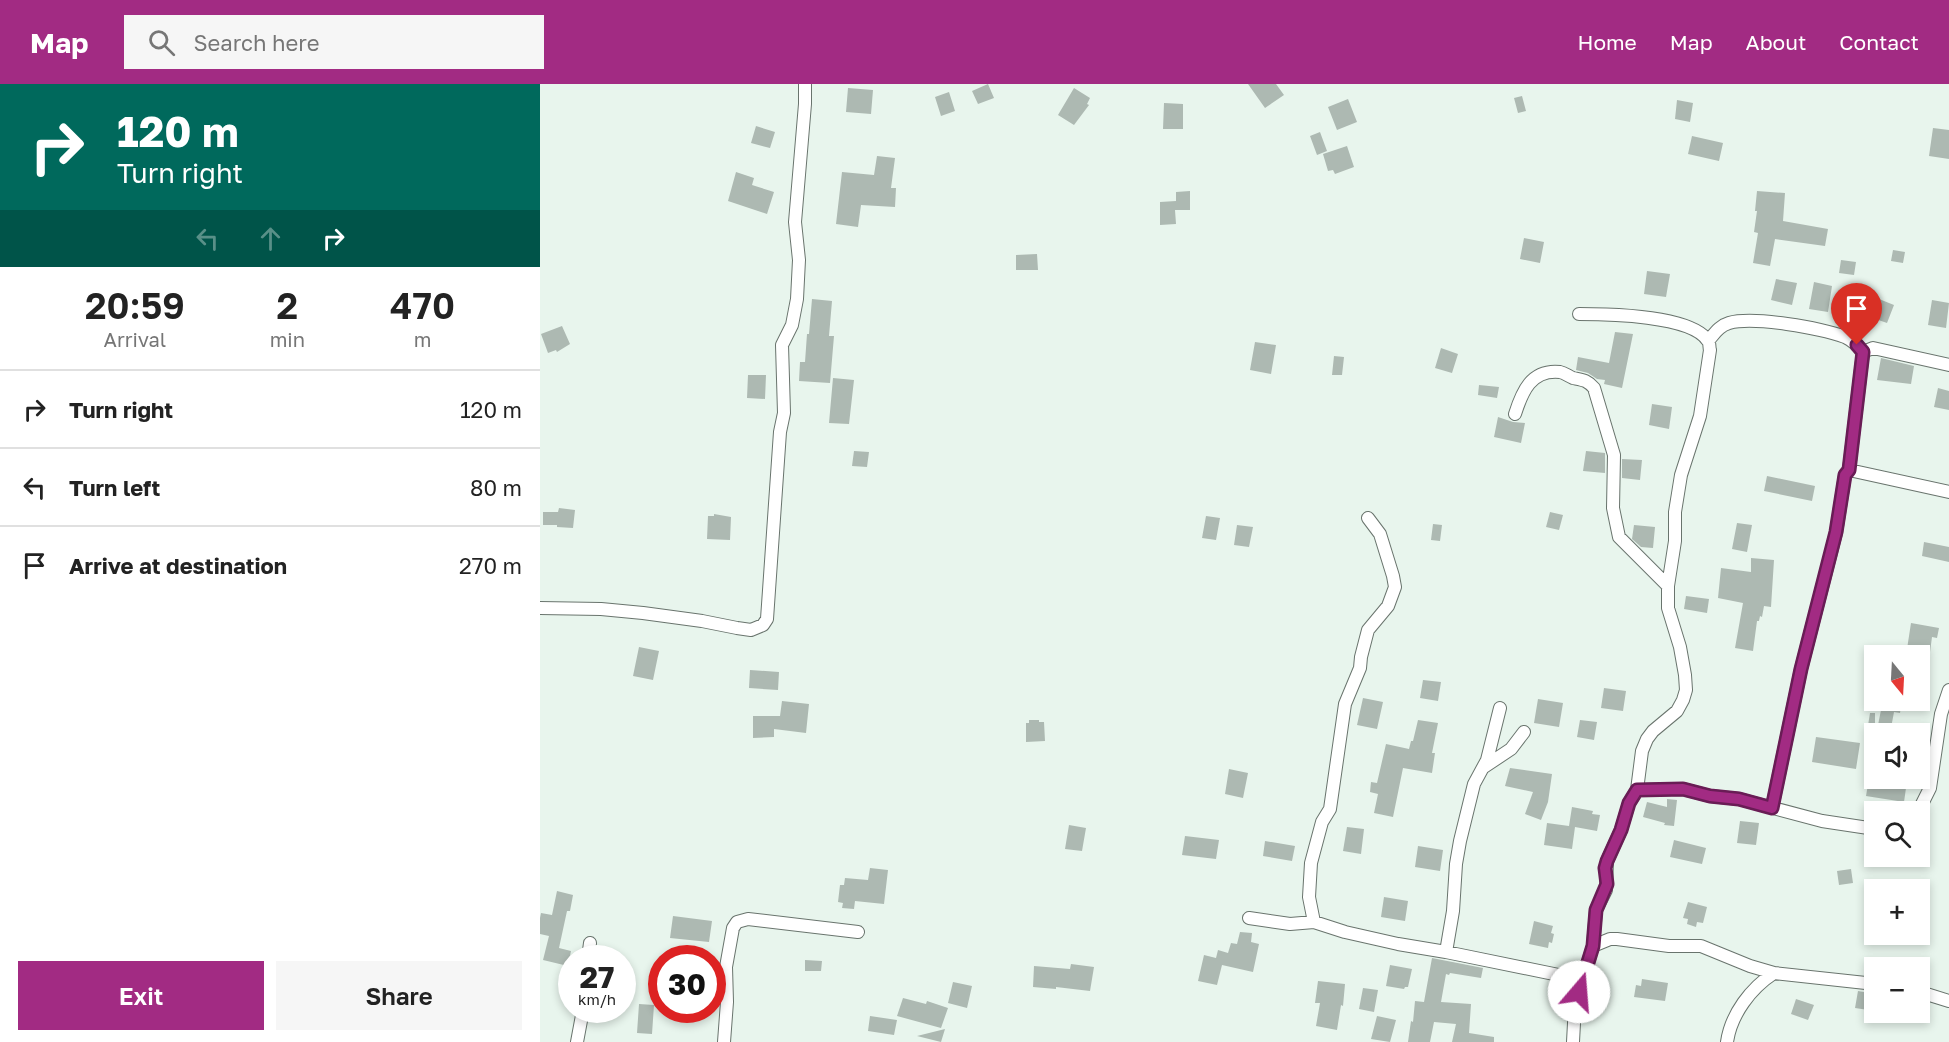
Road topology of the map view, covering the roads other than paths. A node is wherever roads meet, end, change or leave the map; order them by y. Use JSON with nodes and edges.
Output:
{"nodes":[{"id":1,"x":805,"y":84,"type":"edge"},
{"id":2,"x":1578,"y":314,"type":"dead end"},
{"id":3,"x":1708,"y":341,"type":"junction"},
{"id":4,"x":1863,"y":352,"type":"junction"},
{"id":5,"x":1949,"y":365,"type":"edge"},
{"id":6,"x":1515,"y":414,"type":"dead end"},
{"id":7,"x":1849,"y":470,"type":"junction"},
{"id":8,"x":1949,"y":492,"type":"edge"},
{"id":9,"x":1368,"y":518,"type":"dead end"},
{"id":10,"x":1668,"y":586,"type":"junction"},
{"id":11,"x":540,"y":608,"type":"edge"},
{"id":12,"x":1949,"y":690,"type":"edge"},
{"id":13,"x":1500,"y":708,"type":"dead end"},
{"id":14,"x":1524,"y":732,"type":"dead end"},
{"id":15,"x":1484,"y":767,"type":"junction"},
{"id":16,"x":1637,"y":790,"type":"junction"},
{"id":17,"x":1924,"y":801,"type":"edge"},
{"id":18,"x":1772,"y":808,"type":"junction"},
{"id":19,"x":1864,"y":827,"type":"edge"},
{"id":20,"x":1249,"y":918,"type":"dead end"},
{"id":21,"x":1314,"y":922,"type":"junction"},
{"id":22,"x":858,"y":932,"type":"dead end"},
{"id":23,"x":1593,"y":946,"type":"junction"},
{"id":24,"x":1446,"y":951,"type":"junction"},
{"id":25,"x":1774,"y":973,"type":"junction"},
{"id":26,"x":1582,"y":980,"type":"junction"},
{"id":27,"x":1864,"y":983,"type":"edge"},
{"id":28,"x":1930,"y":995,"type":"edge"},
{"id":29,"x":1949,"y":1000,"type":"edge"},
{"id":30,"x":581,"y":1023,"type":"edge"},
{"id":31,"x":577,"y":1042,"type":"edge"},
{"id":32,"x":724,"y":1042,"type":"edge"},
{"id":33,"x":1573,"y":1042,"type":"edge"},
{"id":34,"x":1727,"y":1042,"type":"edge"}],
"edges":[{"from":1,"to":11,"type":"street"},
{"from":2,"to":3,"type":"street"},
{"from":3,"to":4,"type":"street"},
{"from":3,"to":10,"type":"street"},
{"from":4,"to":5,"type":"street"},
{"from":4,"to":7,"type":"street"},
{"from":6,"to":10,"type":"street"},
{"from":7,"to":8,"type":"street"},
{"from":7,"to":18,"type":"street"},
{"from":9,"to":21,"type":"street"},
{"from":10,"to":16,"type":"street"},
{"from":12,"to":17,"type":"street"},
{"from":13,"to":15,"type":"street"},
{"from":14,"to":15,"type":"street"},
{"from":15,"to":24,"type":"street"},
{"from":16,"to":18,"type":"street"},
{"from":16,"to":23,"type":"street"},
{"from":18,"to":19,"type":"street"},
{"from":20,"to":21,"type":"street"},
{"from":21,"to":24,"type":"street"},
{"from":22,"to":32,"type":"street"},
{"from":23,"to":25,"type":"street"},
{"from":23,"to":26,"type":"street"},
{"from":24,"to":26,"type":"street"},
{"from":25,"to":27,"type":"street"},
{"from":25,"to":34,"type":"street"},
{"from":26,"to":33,"type":"street"},
{"from":28,"to":29,"type":"street"},
{"from":30,"to":31,"type":"street"}]}
